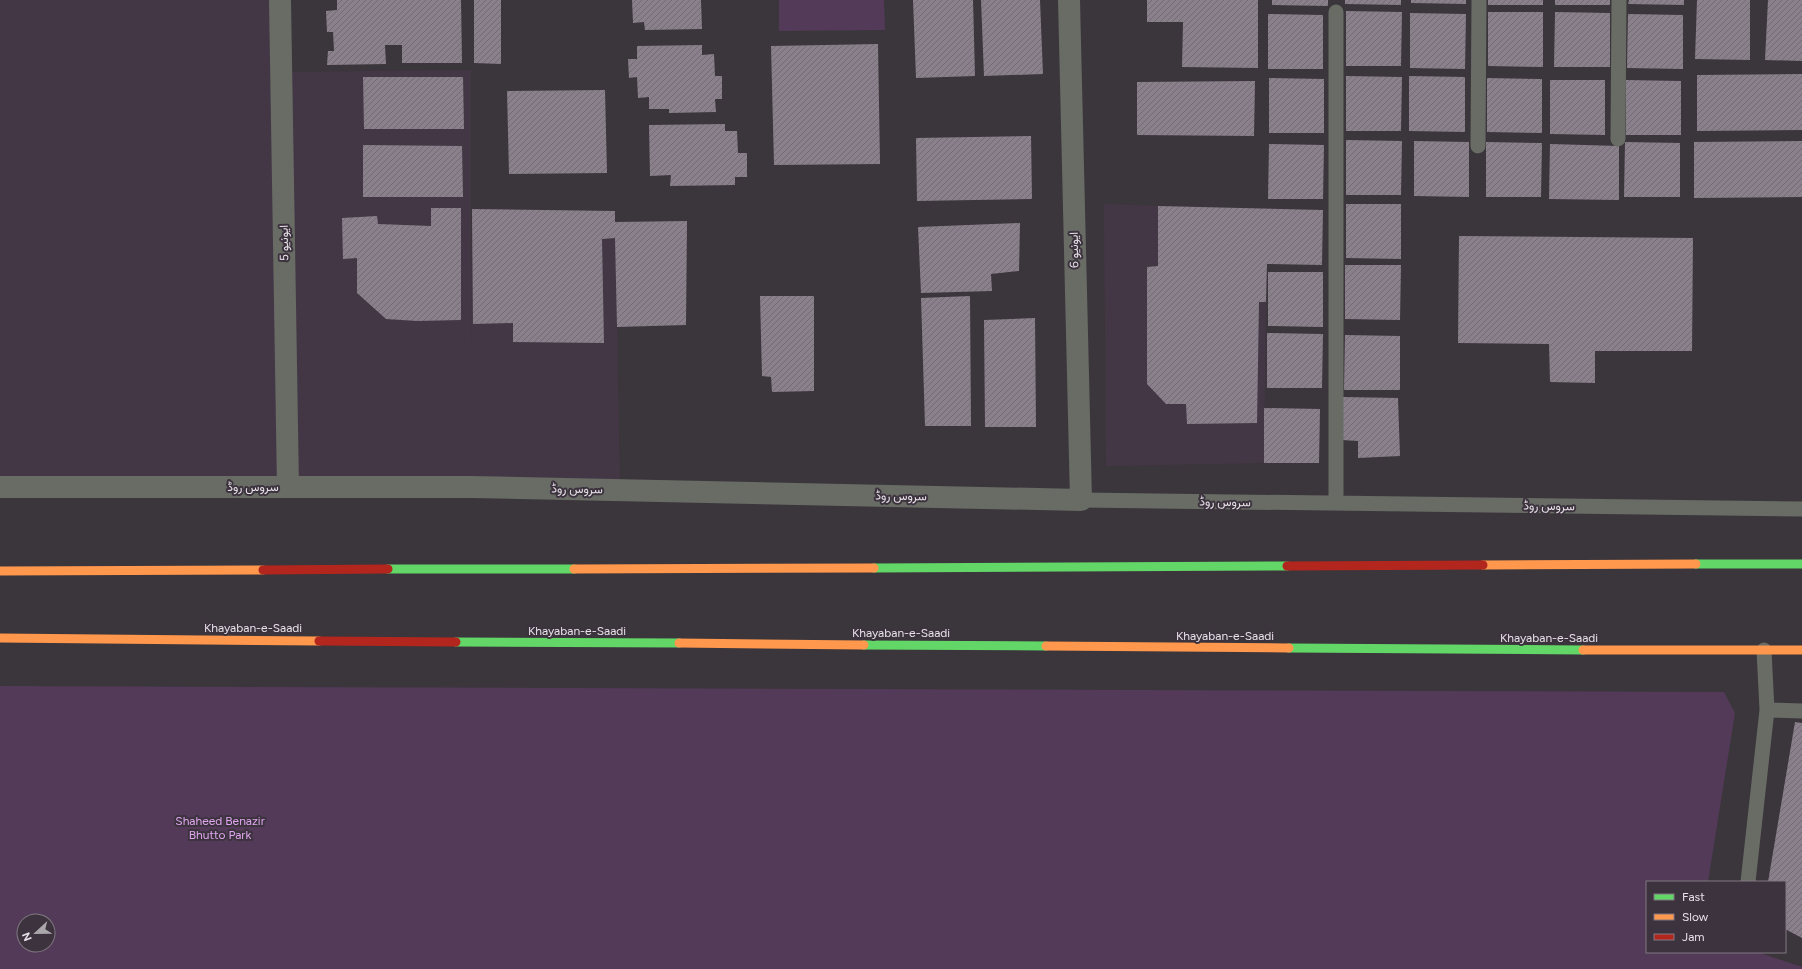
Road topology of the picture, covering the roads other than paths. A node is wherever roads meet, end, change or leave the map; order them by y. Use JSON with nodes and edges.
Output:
{"nodes":[{"id":1,"x":280,"y":0,"type":"edge"},
{"id":2,"x":1069,"y":0,"type":"edge"},
{"id":3,"x":1479,"y":0,"type":"edge"},
{"id":4,"x":1620,"y":0,"type":"edge"},
{"id":5,"x":1336,"y":12,"type":"dead end"},
{"id":6,"x":1618,"y":140,"type":"dead end"},
{"id":7,"x":1478,"y":146,"type":"dead end"},
{"id":8,"x":0,"y":487,"type":"edge"},
{"id":9,"x":288,"y":487,"type":"junction"},
{"id":10,"x":1081,"y":500,"type":"junction"},
{"id":11,"x":1336,"y":503,"type":"junction"},
{"id":12,"x":1802,"y":509,"type":"edge"},
{"id":13,"x":1802,"y":564,"type":"edge"},
{"id":14,"x":0,"y":571,"type":"edge"},
{"id":15,"x":0,"y":638,"type":"edge"},
{"id":16,"x":1764,"y":650,"type":"junction"},
{"id":17,"x":1802,"y":650,"type":"edge"},
{"id":18,"x":1767,"y":710,"type":"junction"},
{"id":19,"x":1802,"y":711,"type":"edge"},
{"id":20,"x":1748,"y":881,"type":"edge"}],
"edges":[{"from":1,"to":9,"type":"street","name":"ایونیو 5"},
{"from":2,"to":10,"type":"street","name":"ایونیو 6"},
{"from":3,"to":7,"type":"lane"},
{"from":4,"to":6,"type":"lane"},
{"from":5,"to":11,"type":"lane"},
{"from":8,"to":9,"type":"street","name":"سروس روڈ"},
{"from":9,"to":10,"type":"street","name":"سروس روڈ"},
{"from":10,"to":11,"type":"lane","name":"سروس روڈ"},
{"from":11,"to":12,"type":"lane","name":"سروس روڈ"},
{"from":13,"to":14,"type":"main road"},
{"from":15,"to":16,"type":"main road","name":"Khayaban-e-Saadi"},
{"from":16,"to":17,"type":"main road","name":"Khayaban-e-Saadi"},
{"from":16,"to":18,"type":"lane"},
{"from":18,"to":19,"type":"lane"},
{"from":18,"to":20,"type":"lane"}]}
